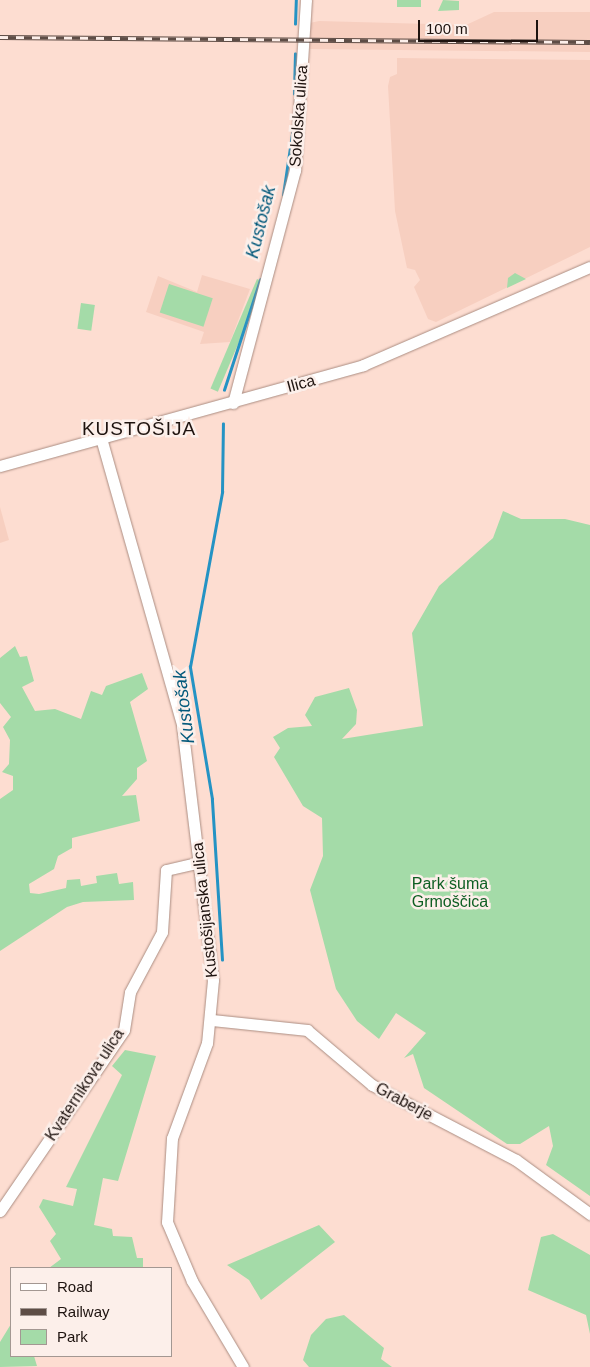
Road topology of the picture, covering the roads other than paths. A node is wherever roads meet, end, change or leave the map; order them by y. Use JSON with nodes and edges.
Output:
{"nodes":[{"id":1,"x":306,"y":0,"type":"edge"},
{"id":2,"x":590,"y":267,"type":"edge"},
{"id":3,"x":233,"y":403,"type":"junction"},
{"id":4,"x":100,"y":438,"type":"junction"},
{"id":5,"x":0,"y":466,"type":"edge"},
{"id":6,"x":200,"y":862,"type":"junction"},
{"id":7,"x":212,"y":1020,"type":"junction"},
{"id":8,"x":0,"y":1211,"type":"edge"},
{"id":9,"x":590,"y":1214,"type":"edge"},
{"id":10,"x":243,"y":1367,"type":"edge"}],
"edges":[{"from":1,"to":3,"type":"street","name":"Sokolska ulica"},
{"from":2,"to":3,"type":"street","name":"Ilica"},
{"from":3,"to":4,"type":"street","name":"Ilica"},
{"from":4,"to":5,"type":"street","name":"Ilica"},
{"from":4,"to":6,"type":"street","name":"Kustošijanska ulica"},
{"from":6,"to":7,"type":"street","name":"Kustošijanska ulica"},
{"from":6,"to":8,"type":"street","name":"Kvaternikova ulica"},
{"from":7,"to":9,"type":"street","name":"Graberje"},
{"from":7,"to":10,"type":"street","name":"Kustošijanska ulica"}]}
